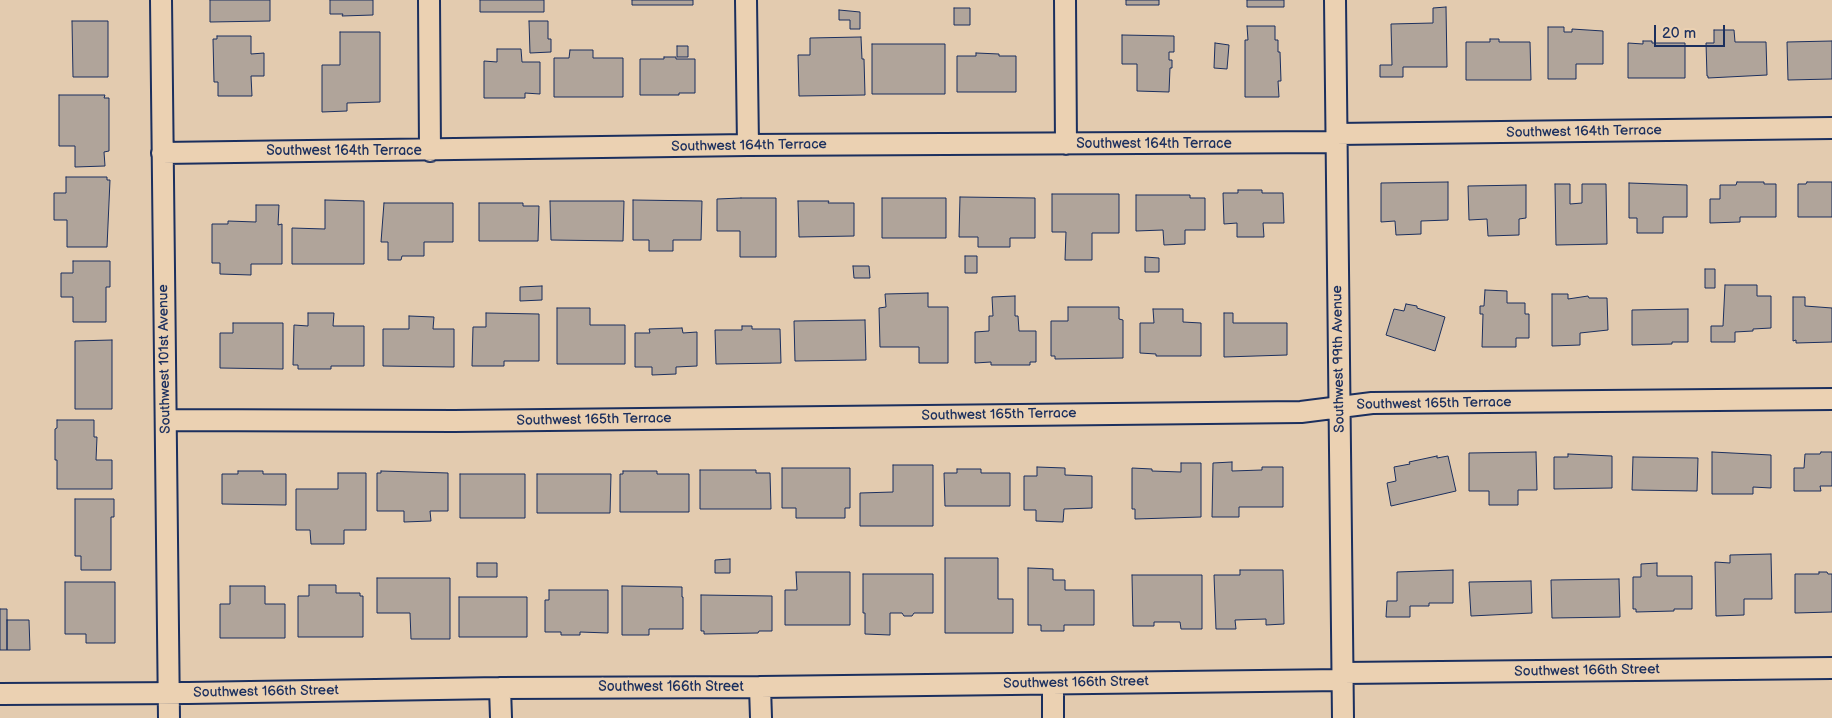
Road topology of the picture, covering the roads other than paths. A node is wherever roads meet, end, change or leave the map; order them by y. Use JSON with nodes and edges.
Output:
{"nodes":[{"id":1,"x":161,"y":0,"type":"edge"},
{"id":2,"x":429,"y":0,"type":"edge"},
{"id":3,"x":746,"y":0,"type":"edge"},
{"id":4,"x":1065,"y":0,"type":"edge"},
{"id":5,"x":1335,"y":0,"type":"edge"},
{"id":6,"x":1832,"y":128,"type":"edge"},
{"id":7,"x":1336,"y":138,"type":"junction"},
{"id":8,"x":1066,"y":144,"type":"junction"},
{"id":9,"x":748,"y":146,"type":"junction"},
{"id":10,"x":430,"y":151,"type":"junction"},
{"id":11,"x":162,"y":153,"type":"junction"},
{"id":12,"x":1832,"y":399,"type":"edge"},
{"id":13,"x":1340,"y":407,"type":"junction"},
{"id":14,"x":166,"y":420,"type":"junction"},
{"id":15,"x":1832,"y":668,"type":"edge"},
{"id":16,"x":1343,"y":676,"type":"junction"},
{"id":17,"x":1053,"y":684,"type":"junction"},
{"id":18,"x":760,"y":687,"type":"junction"},
{"id":19,"x":500,"y":688,"type":"junction"},
{"id":20,"x":0,"y":694,"type":"edge"},
{"id":21,"x":169,"y":694,"type":"junction"},
{"id":22,"x":169,"y":718,"type":"edge"},
{"id":23,"x":501,"y":718,"type":"edge"},
{"id":24,"x":761,"y":718,"type":"edge"},
{"id":25,"x":1053,"y":718,"type":"edge"},
{"id":26,"x":1343,"y":718,"type":"edge"}],
"edges":[{"from":1,"to":11,"type":"street","name":"Southwest 101st Avenue"},
{"from":2,"to":10,"type":"street"},
{"from":3,"to":9,"type":"street"},
{"from":4,"to":8,"type":"street"},
{"from":5,"to":7,"type":"street","name":"Southwest 99th Avenue"},
{"from":6,"to":7,"type":"street","name":"Southwest 164th Terrace"},
{"from":7,"to":8,"type":"street","name":"Southwest 164th Terrace"},
{"from":7,"to":13,"type":"street","name":"Southwest 99th Avenue"},
{"from":8,"to":9,"type":"street","name":"Southwest 164th Terrace"},
{"from":9,"to":10,"type":"street","name":"Southwest 164th Terrace"},
{"from":10,"to":11,"type":"street","name":"Southwest 164th Terrace"},
{"from":11,"to":14,"type":"street","name":"Southwest 101st Avenue"},
{"from":12,"to":13,"type":"street","name":"Southwest 165th Terrace"},
{"from":13,"to":14,"type":"street","name":"Southwest 165th Terrace"},
{"from":13,"to":16,"type":"street","name":"Southwest 99th Avenue"},
{"from":14,"to":21,"type":"street","name":"Southwest 101st Avenue"},
{"from":15,"to":16,"type":"street","name":"Southwest 166th Street"},
{"from":16,"to":17,"type":"street","name":"Southwest 166th Street"},
{"from":16,"to":26,"type":"street","name":"Southwest 99th Avenue"},
{"from":17,"to":18,"type":"street","name":"Southwest 166th Street"},
{"from":17,"to":25,"type":"street"},
{"from":18,"to":19,"type":"street","name":"Southwest 166th Street"},
{"from":18,"to":24,"type":"street"},
{"from":19,"to":21,"type":"street","name":"Southwest 166th Street"},
{"from":19,"to":23,"type":"street"},
{"from":20,"to":21,"type":"street","name":"Southwest 166th Street"},
{"from":21,"to":22,"type":"street","name":"Southwest 101st Avenue"}]}
